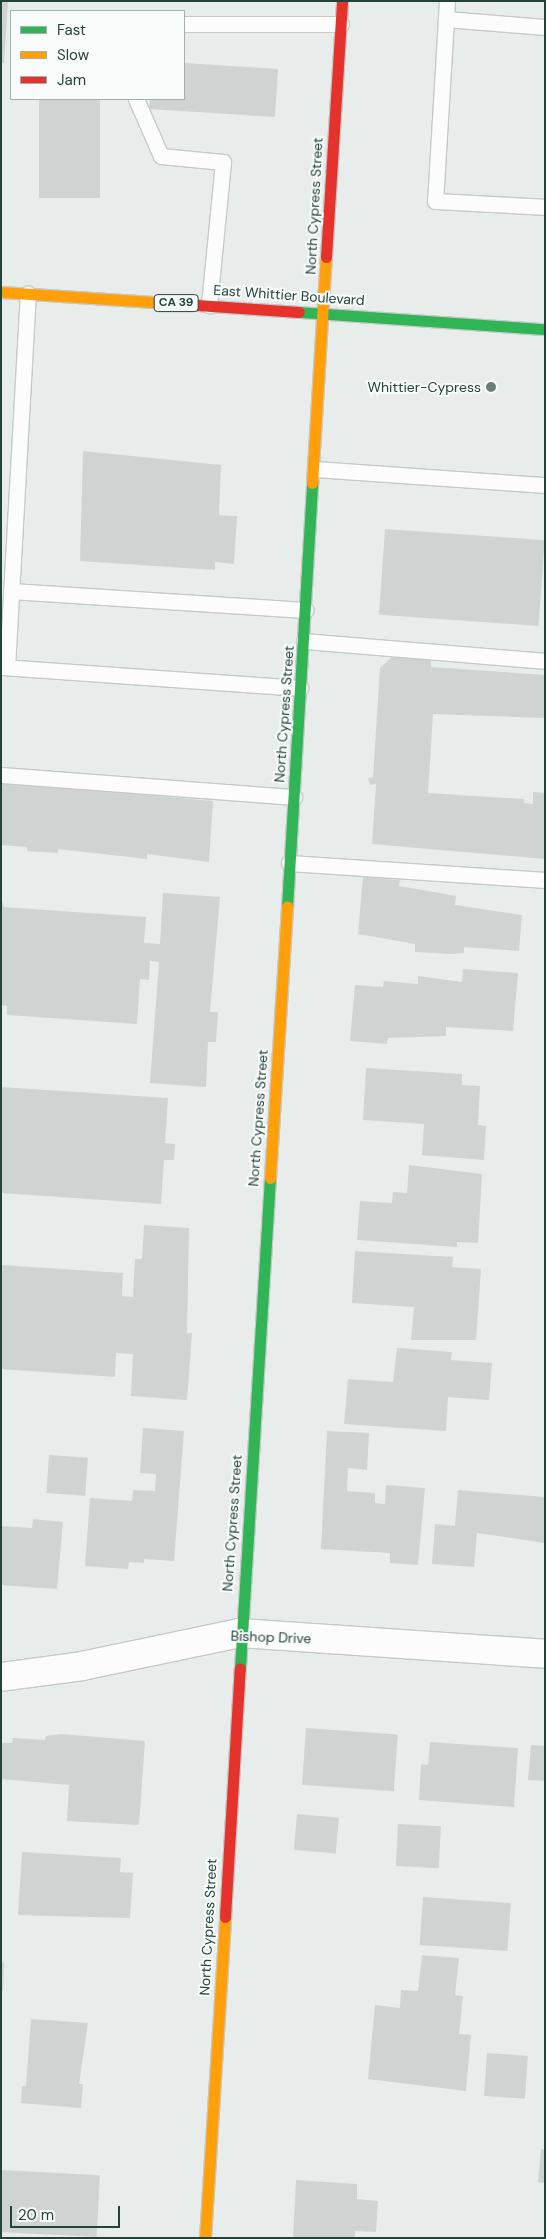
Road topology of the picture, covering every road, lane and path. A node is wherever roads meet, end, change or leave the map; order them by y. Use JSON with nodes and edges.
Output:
{"nodes":[{"id":1,"x":342,"y":1,"type":"edge"},
{"id":2,"x":447,"y":1,"type":"edge"},
{"id":3,"x":446,"y":19,"type":"junction"},
{"id":4,"x":185,"y":24,"type":"edge"},
{"id":5,"x":341,"y":24,"type":"junction"},
{"id":6,"x":545,"y":27,"type":"edge"},
{"id":7,"x":136,"y":100,"type":"edge"},
{"id":8,"x":545,"y":207,"type":"edge"},
{"id":9,"x":1,"y":292,"type":"edge"},
{"id":10,"x":28,"y":294,"type":"junction"},
{"id":11,"x":209,"y":305,"type":"junction"},
{"id":12,"x":325,"y":312,"type":"junction"},
{"id":13,"x":545,"y":329,"type":"edge"},
{"id":14,"x":315,"y":469,"type":"junction"},
{"id":15,"x":545,"y":485,"type":"edge"},
{"id":16,"x":11,"y":591,"type":"junction"},
{"id":17,"x":305,"y":610,"type":"junction"},
{"id":18,"x":304,"y":641,"type":"junction"},
{"id":19,"x":545,"y":661,"type":"edge"},
{"id":20,"x":4,"y":667,"type":"edge"},
{"id":21,"x":300,"y":688,"type":"junction"},
{"id":22,"x":1,"y":775,"type":"edge"},
{"id":23,"x":294,"y":797,"type":"junction"},
{"id":24,"x":289,"y":863,"type":"junction"},
{"id":25,"x":545,"y":880,"type":"edge"},
{"id":26,"x":240,"y":1633,"type":"junction"},
{"id":27,"x":545,"y":1654,"type":"edge"},
{"id":28,"x":1,"y":1677,"type":"edge"},
{"id":29,"x":205,"y":2238,"type":"edge"}],
"edges":[{"from":1,"to":5,"type":"street","name":"North Cypress Street"},
{"from":2,"to":3,"type":"lane"},
{"from":3,"to":6,"type":"lane"},
{"from":3,"to":8,"type":"lane"},
{"from":4,"to":5,"type":"lane"},
{"from":5,"to":12,"type":"street","name":"North Cypress Street"},
{"from":7,"to":11,"type":"lane"},
{"from":9,"to":10,"type":"street","name":"East Whittier Boulevard","number":"CA 39"},
{"from":10,"to":11,"type":"street","name":"East Whittier Boulevard","number":"CA 39"},
{"from":10,"to":16,"type":"lane"},
{"from":11,"to":12,"type":"street","name":"East Whittier Boulevard","number":"CA 39"},
{"from":12,"to":13,"type":"street","name":"East Whittier Boulevard","number":"CA 39"},
{"from":12,"to":14,"type":"street","name":"North Cypress Street"},
{"from":14,"to":15,"type":"lane"},
{"from":14,"to":17,"type":"street","name":"North Cypress Street"},
{"from":16,"to":17,"type":"lane"},
{"from":16,"to":20,"type":"lane"},
{"from":17,"to":18,"type":"street","name":"North Cypress Street"},
{"from":18,"to":19,"type":"lane"},
{"from":18,"to":21,"type":"street","name":"North Cypress Street"},
{"from":20,"to":21,"type":"lane"},
{"from":21,"to":23,"type":"street","name":"North Cypress Street"},
{"from":22,"to":23,"type":"lane"},
{"from":23,"to":24,"type":"street","name":"North Cypress Street"},
{"from":24,"to":25,"type":"lane"},
{"from":24,"to":26,"type":"street","name":"North Cypress Street"},
{"from":26,"to":27,"type":"street","name":"Bishop Drive"},
{"from":26,"to":28,"type":"street","name":"Bishop Drive"},
{"from":26,"to":29,"type":"street","name":"North Cypress Street"}]}
